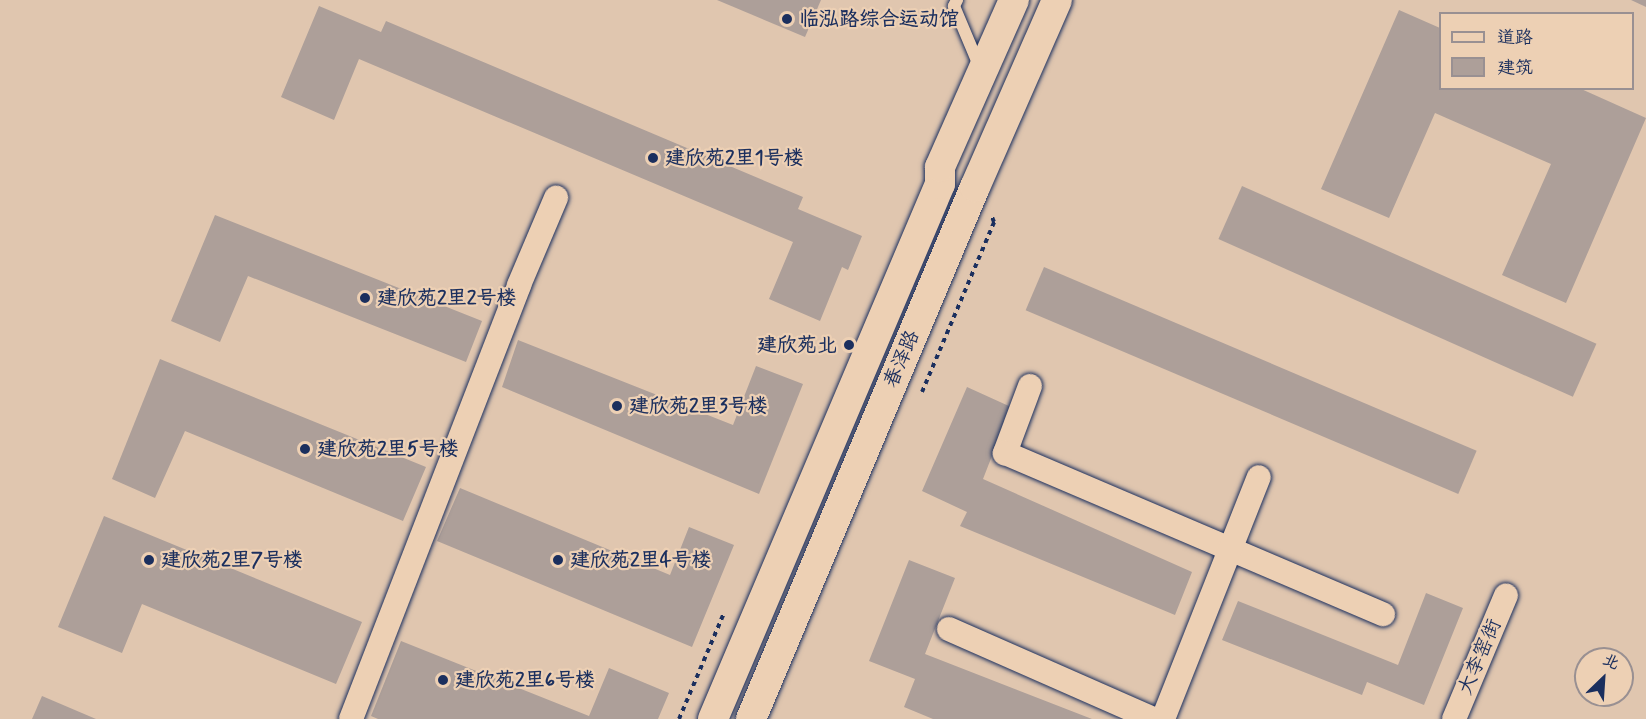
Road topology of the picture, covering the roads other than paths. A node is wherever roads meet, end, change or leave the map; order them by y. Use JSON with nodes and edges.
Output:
{"nodes":[{"id":1,"x":957,"y":0,"type":"edge"},
{"id":2,"x":1014,"y":0,"type":"edge"},
{"id":3,"x":1057,"y":0,"type":"edge"},
{"id":4,"x":982,"y":72,"type":"junction"},
{"id":5,"x":556,"y":198,"type":"dead end"},
{"id":6,"x":1030,"y":386,"type":"dead end"},
{"id":7,"x":1259,"y":477,"type":"dead end"},
{"id":8,"x":1231,"y":549,"type":"junction"},
{"id":9,"x":1506,"y":595,"type":"dead end"},
{"id":10,"x":1383,"y":614,"type":"dead end"},
{"id":11,"x":949,"y":629,"type":"dead end"},
{"id":12,"x":351,"y":719,"type":"edge"},
{"id":13,"x":713,"y":719,"type":"edge"},
{"id":14,"x":751,"y":719,"type":"edge"},
{"id":15,"x":1153,"y":719,"type":"edge"},
{"id":16,"x":1163,"y":719,"type":"edge"},
{"id":17,"x":1454,"y":719,"type":"edge"}],
"edges":[{"from":1,"to":4,"type":"lane"},
{"from":2,"to":4,"type":"street","name":"春泽路"},
{"from":3,"to":14,"type":"street","name":"春泽路"},
{"from":4,"to":13,"type":"street","name":"春泽路"},
{"from":5,"to":12,"type":"street"},
{"from":6,"to":8,"type":"street"},
{"from":7,"to":8,"type":"street"},
{"from":8,"to":10,"type":"street"},
{"from":8,"to":16,"type":"street"},
{"from":9,"to":17,"type":"street","name":"大李窑街"},
{"from":11,"to":15,"type":"street"}]}
